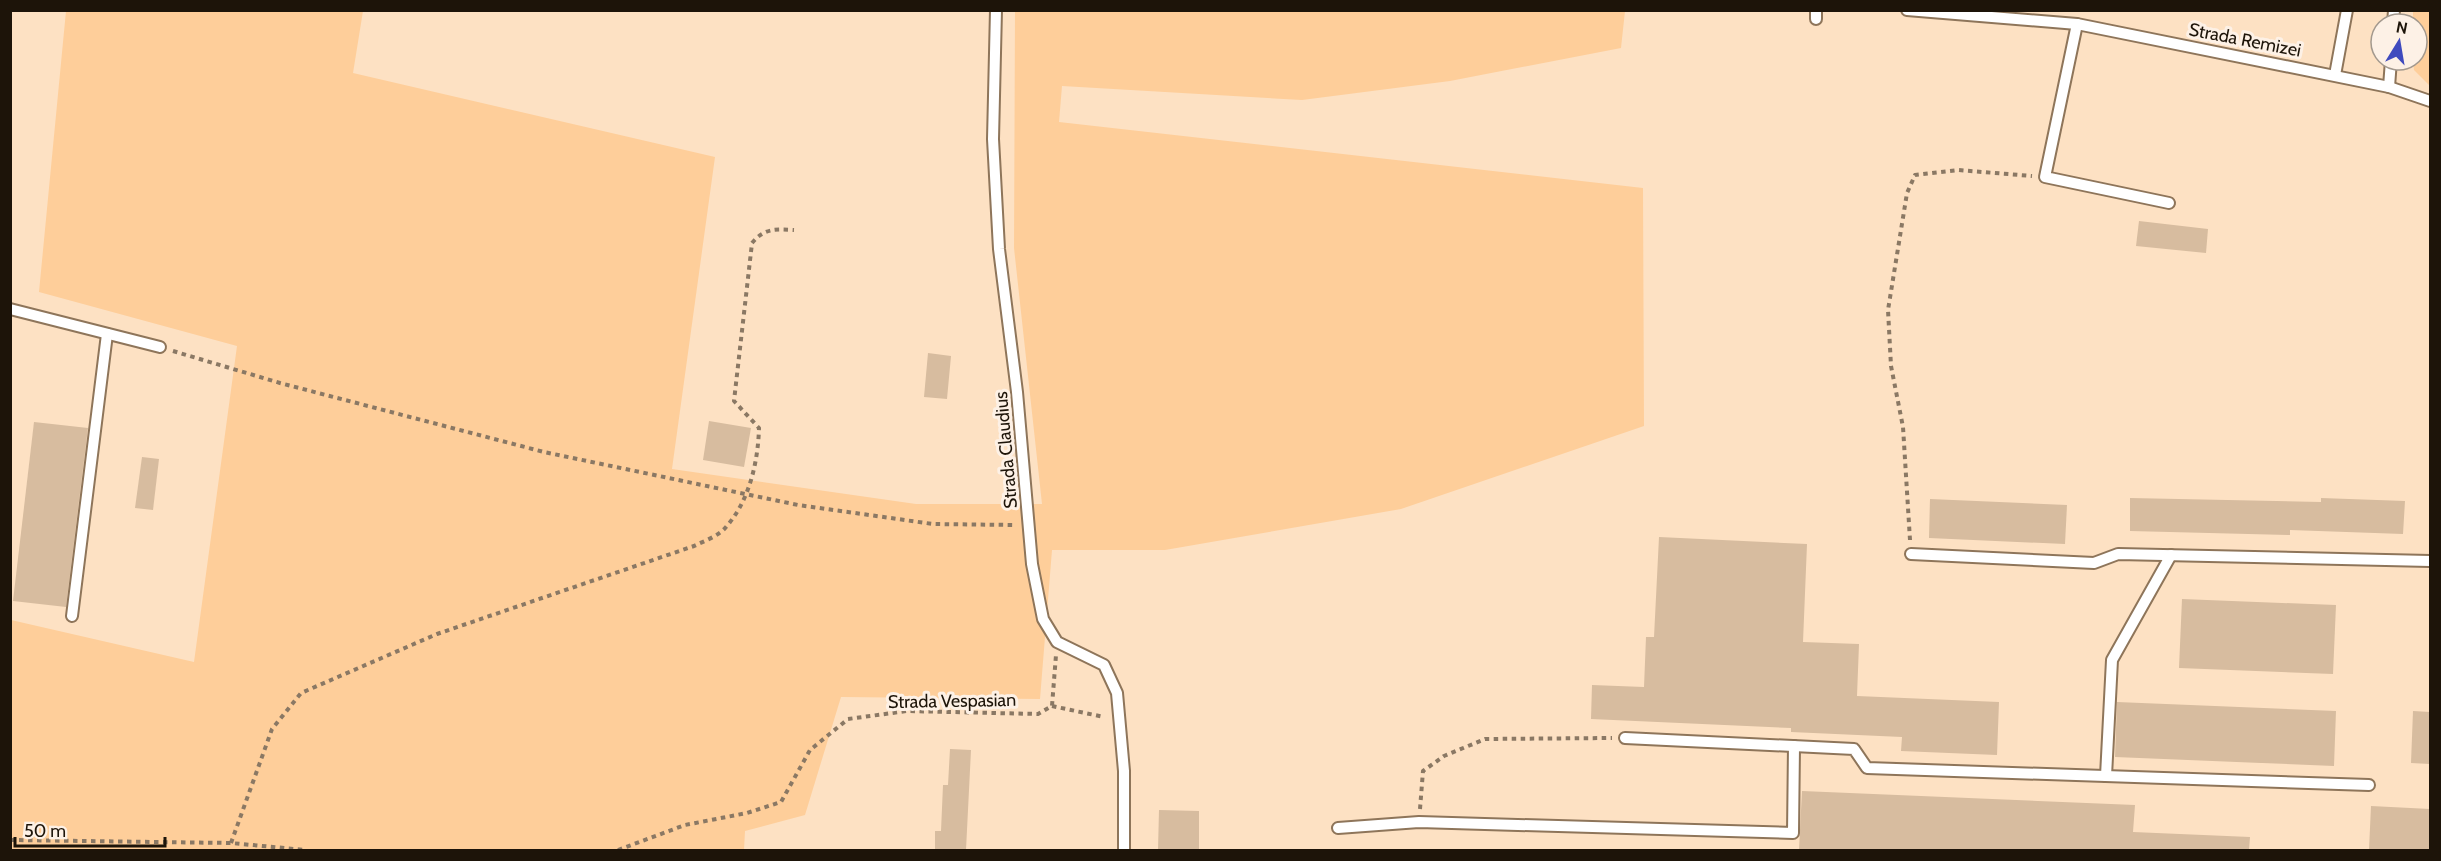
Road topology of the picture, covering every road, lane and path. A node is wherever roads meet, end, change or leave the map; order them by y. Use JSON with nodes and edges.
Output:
{"nodes":[{"id":1,"x":996,"y":10,"type":"edge"},
{"id":2,"x":1908,"y":10,"type":"edge"},
{"id":3,"x":2347,"y":10,"type":"edge"},
{"id":4,"x":2077,"y":24,"type":"junction"},
{"id":5,"x":2390,"y":72,"type":"edge"},
{"id":6,"x":2336,"y":75,"type":"junction"},
{"id":7,"x":2389,"y":87,"type":"junction"},
{"id":8,"x":2430,"y":101,"type":"edge"},
{"id":9,"x":2045,"y":177,"type":"junction"},
{"id":10,"x":2169,"y":203,"type":"dead end"},
{"id":11,"x":794,"y":230,"type":"dead end"},
{"id":12,"x":10,"y":309,"type":"edge"},
{"id":13,"x":107,"y":334,"type":"junction"},
{"id":14,"x":160,"y":347,"type":"joint"},
{"id":15,"x":748,"y":494,"type":"junction"},
{"id":16,"x":1029,"y":526,"type":"junction"},
{"id":17,"x":1911,"y":554,"type":"joint"},
{"id":18,"x":2171,"y":555,"type":"junction"},
{"id":19,"x":2430,"y":561,"type":"edge"},
{"id":20,"x":72,"y":616,"type":"dead end"},
{"id":21,"x":1057,"y":642,"type":"junction"},
{"id":22,"x":1052,"y":706,"type":"junction"},
{"id":23,"x":1119,"y":719,"type":"junction"},
{"id":24,"x":1625,"y":738,"type":"joint"},
{"id":25,"x":1794,"y":746,"type":"junction"},
{"id":26,"x":2106,"y":776,"type":"junction"},
{"id":27,"x":2369,"y":785,"type":"dead end"},
{"id":28,"x":1419,"y":822,"type":"junction"},
{"id":29,"x":1338,"y":828,"type":"dead end"},
{"id":30,"x":10,"y":840,"type":"edge"},
{"id":31,"x":231,"y":843,"type":"junction"},
{"id":32,"x":305,"y":850,"type":"edge"},
{"id":33,"x":618,"y":850,"type":"edge"},
{"id":34,"x":1124,"y":850,"type":"edge"}],
"edges":[{"from":1,"to":16,"type":"lane","name":"Strada Claudius"},
{"from":2,"to":4,"type":"lane","name":"Strada Remizei"},
{"from":3,"to":6,"type":"lane"},
{"from":4,"to":6,"type":"lane","name":"Strada Remizei"},
{"from":4,"to":9,"type":"lane"},
{"from":5,"to":7,"type":"lane"},
{"from":6,"to":7,"type":"lane","name":"Strada Remizei"},
{"from":7,"to":8,"type":"lane","name":"Strada Remizei"},
{"from":9,"to":10,"type":"lane"},
{"from":9,"to":17,"type":"path"},
{"from":11,"to":15,"type":"path"},
{"from":12,"to":13,"type":"lane"},
{"from":13,"to":14,"type":"lane"},
{"from":13,"to":20,"type":"lane"},
{"from":14,"to":15,"type":"path"},
{"from":15,"to":16,"type":"path"},
{"from":15,"to":31,"type":"path"},
{"from":16,"to":21,"type":"lane","name":"Strada Claudius"},
{"from":17,"to":18,"type":"lane"},
{"from":18,"to":19,"type":"lane"},
{"from":18,"to":26,"type":"lane"},
{"from":21,"to":22,"type":"path"},
{"from":21,"to":23,"type":"lane"},
{"from":22,"to":23,"type":"path"},
{"from":22,"to":33,"type":"path","name":"Strada Vespasian"},
{"from":23,"to":34,"type":"lane"},
{"from":24,"to":25,"type":"lane"},
{"from":24,"to":28,"type":"path"},
{"from":25,"to":26,"type":"lane"},
{"from":25,"to":28,"type":"lane"},
{"from":26,"to":27,"type":"lane"},
{"from":28,"to":29,"type":"lane"},
{"from":30,"to":31,"type":"path"},
{"from":31,"to":32,"type":"path"}]}
